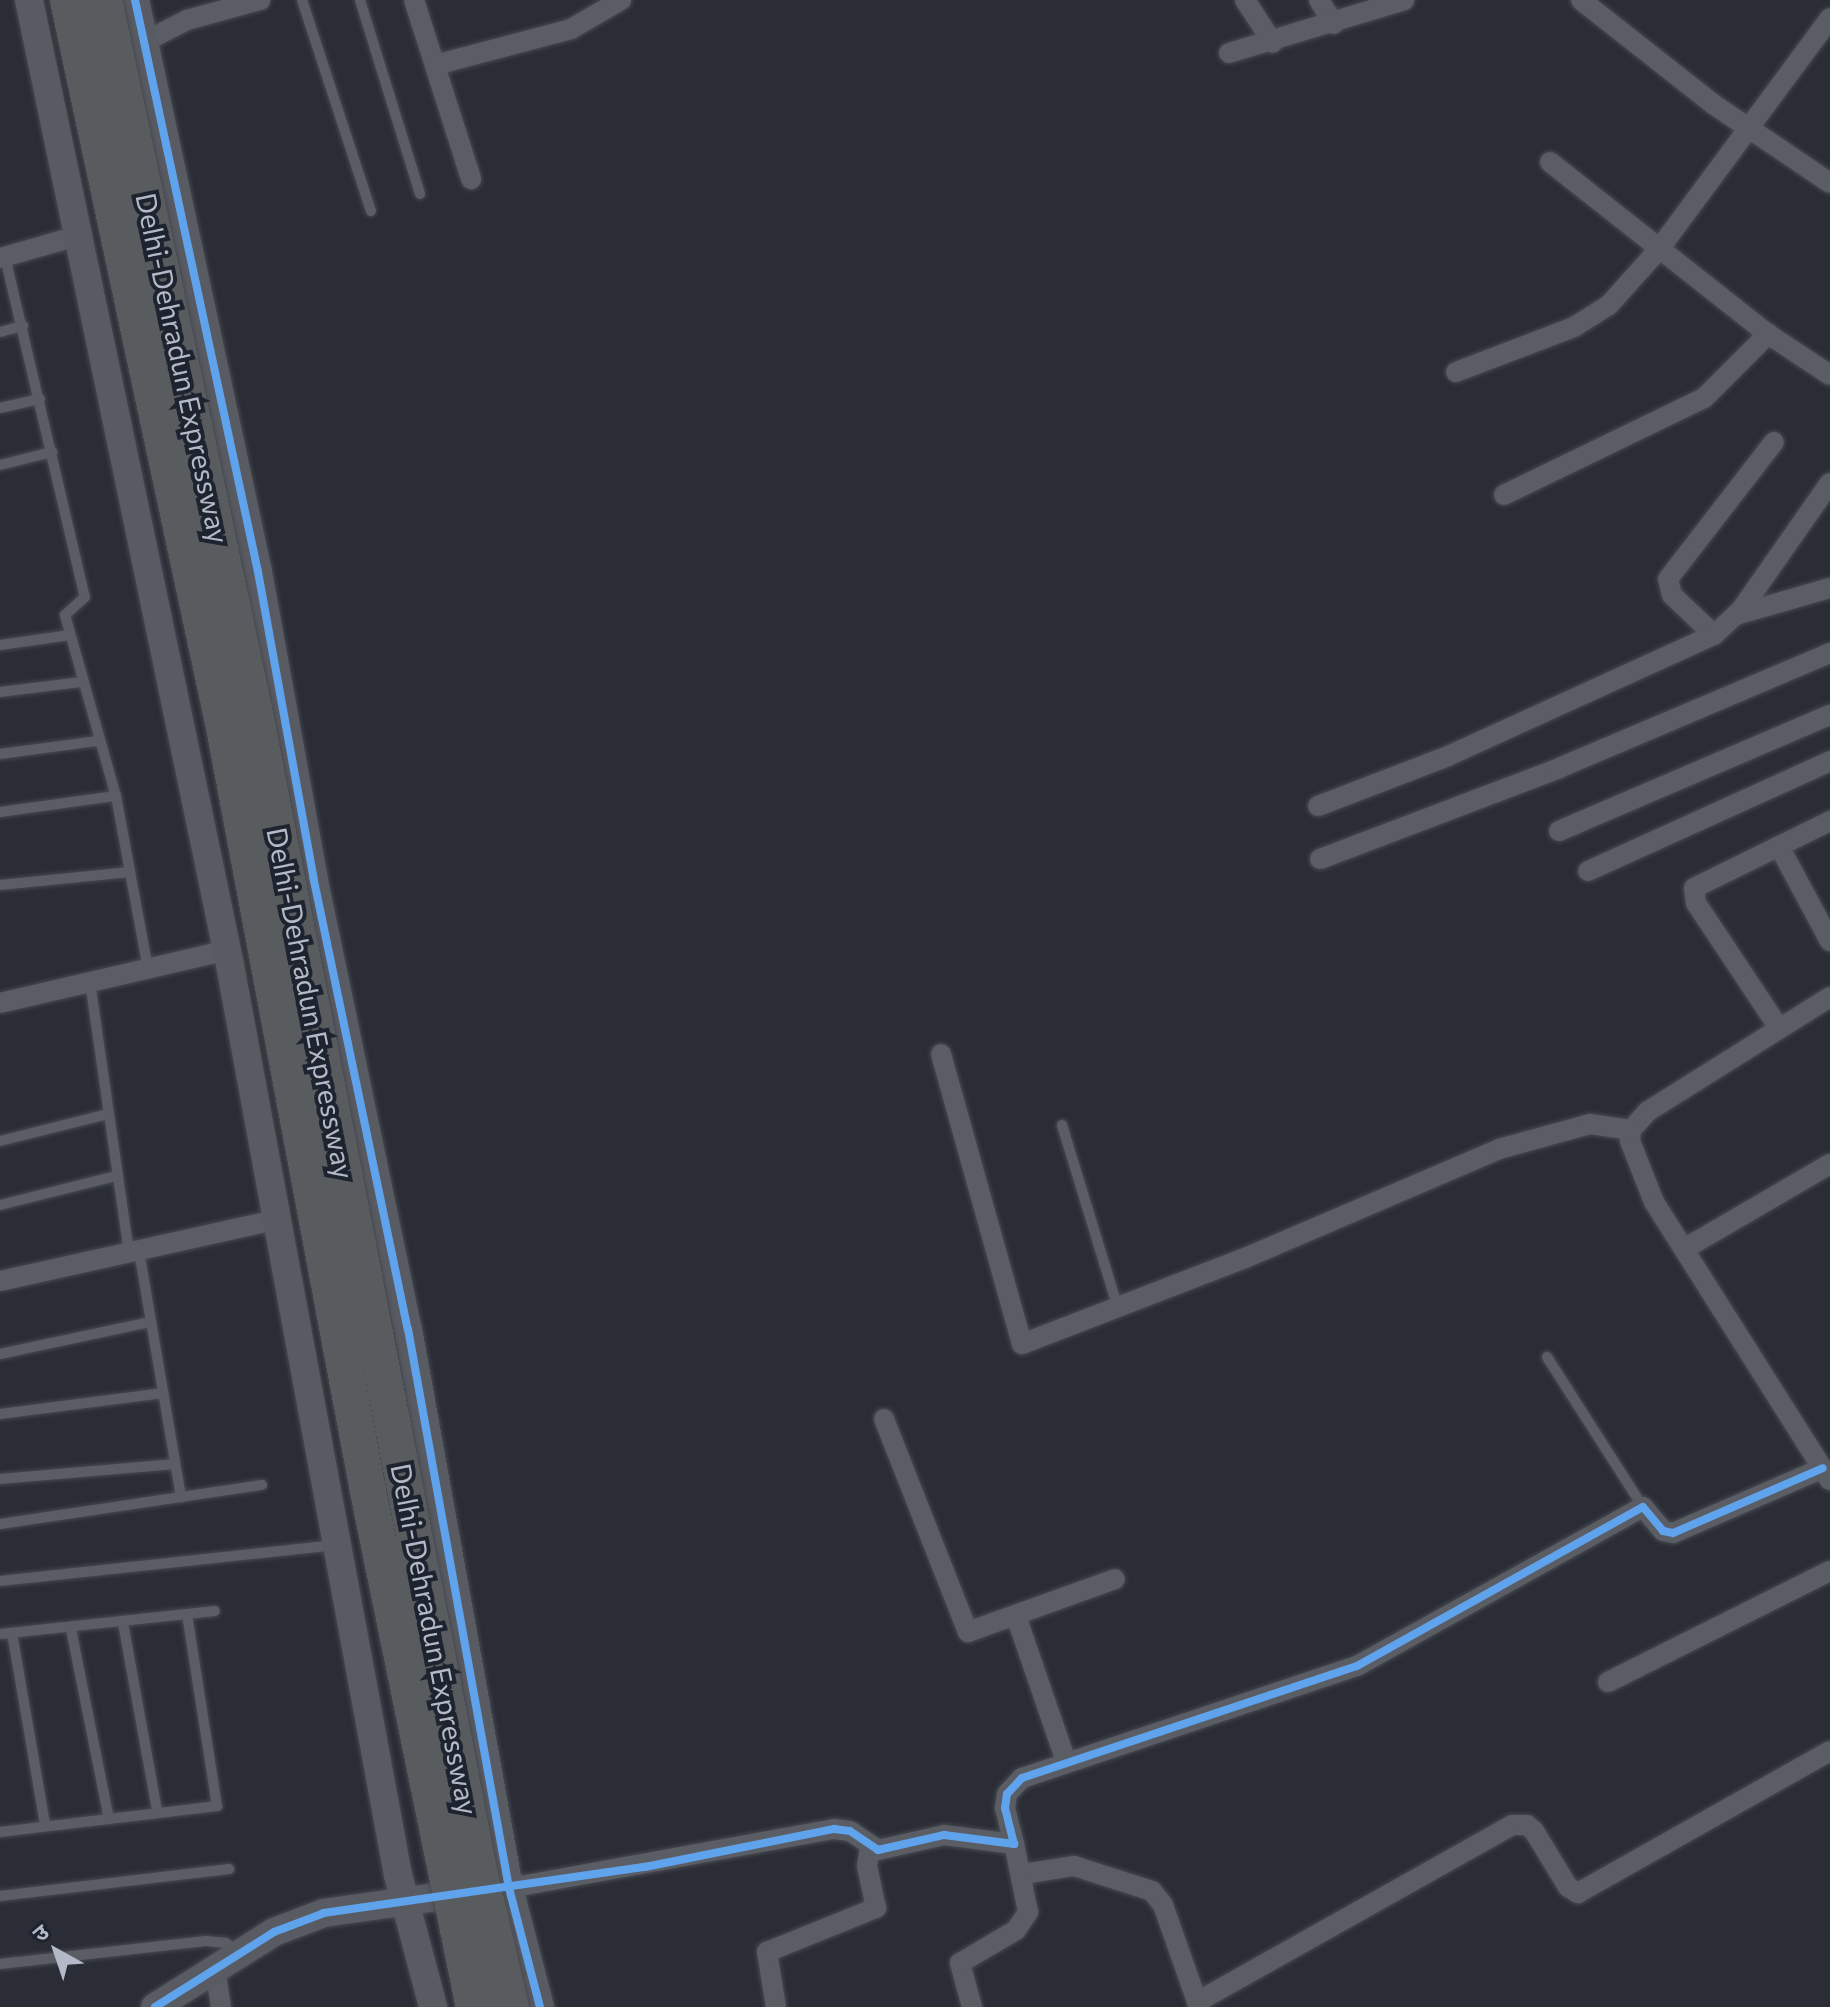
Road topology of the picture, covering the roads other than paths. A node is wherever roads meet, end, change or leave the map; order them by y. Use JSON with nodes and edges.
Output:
{"nodes":[{"id":1,"x":29,"y":0,"type":"edge"},
{"id":2,"x":68,"y":0,"type":"edge"},
{"id":3,"x":104,"y":0,"type":"edge"},
{"id":4,"x":135,"y":0,"type":"edge"},
{"id":5,"x":260,"y":0,"type":"edge"},
{"id":6,"x":302,"y":0,"type":"edge"},
{"id":7,"x":360,"y":0,"type":"edge"},
{"id":8,"x":414,"y":0,"type":"edge"},
{"id":9,"x":621,"y":0,"type":"edge"},
{"id":10,"x":1245,"y":0,"type":"edge"},
{"id":11,"x":1319,"y":0,"type":"edge"},
{"id":12,"x":1404,"y":0,"type":"edge"},
{"id":13,"x":1581,"y":0,"type":"edge"},
{"id":14,"x":225,"y":5,"type":"edge"},
{"id":15,"x":1830,"y":18,"type":"edge"},
{"id":16,"x":1334,"y":24,"type":"junction"},
{"id":17,"x":144,"y":42,"type":"junction"},
{"id":18,"x":1273,"y":43,"type":"junction"},
{"id":19,"x":1229,"y":53,"type":"dead end"},
{"id":20,"x":435,"y":65,"type":"junction"},
{"id":21,"x":1749,"y":128,"type":"junction"},
{"id":22,"x":1550,"y":162,"type":"dead end"},
{"id":23,"x":471,"y":179,"type":"dead end"},
{"id":24,"x":1830,"y":183,"type":"edge"},
{"id":25,"x":420,"y":194,"type":"dead end"},
{"id":26,"x":371,"y":211,"type":"dead end"},
{"id":27,"x":77,"y":236,"type":"junction"},
{"id":28,"x":1660,"y":248,"type":"junction"},
{"id":29,"x":2,"y":258,"type":"edge"},
{"id":30,"x":23,"y":326,"type":"junction"},
{"id":31,"x":0,"y":332,"type":"edge"},
{"id":32,"x":1768,"y":334,"type":"junction"},
{"id":33,"x":1456,"y":372,"type":"dead end"},
{"id":34,"x":1829,"y":372,"type":"edge"},
{"id":35,"x":40,"y":399,"type":"junction"},
{"id":36,"x":0,"y":408,"type":"edge"},
{"id":37,"x":1774,"y":442,"type":"dead end"},
{"id":38,"x":52,"y":452,"type":"junction"},
{"id":39,"x":0,"y":465,"type":"edge"},
{"id":40,"x":1830,"y":483,"type":"edge"},
{"id":41,"x":1504,"y":495,"type":"dead end"},
{"id":42,"x":1830,"y":588,"type":"edge"},
{"id":43,"x":1736,"y":615,"type":"junction"},
{"id":44,"x":70,"y":635,"type":"junction"},
{"id":45,"x":1714,"y":635,"type":"junction"},
{"id":46,"x":0,"y":645,"type":"edge"},
{"id":47,"x":1830,"y":653,"type":"edge"},
{"id":48,"x":82,"y":682,"type":"junction"},
{"id":49,"x":0,"y":692,"type":"edge"},
{"id":50,"x":1830,"y":715,"type":"edge"},
{"id":51,"x":98,"y":741,"type":"junction"},
{"id":52,"x":0,"y":754,"type":"edge"},
{"id":53,"x":1830,"y":761,"type":"edge"},
{"id":54,"x":116,"y":796,"type":"junction"},
{"id":55,"x":1318,"y":806,"type":"dead end"},
{"id":56,"x":0,"y":812,"type":"edge"},
{"id":57,"x":1830,"y":821,"type":"edge"},
{"id":58,"x":1559,"y":831,"type":"dead end"},
{"id":59,"x":1779,"y":846,"type":"junction"},
{"id":60,"x":1320,"y":859,"type":"dead end"},
{"id":61,"x":1588,"y":871,"type":"dead end"},
{"id":62,"x":130,"y":872,"type":"junction"},
{"id":63,"x":0,"y":885,"type":"edge"},
{"id":64,"x":1824,"y":913,"type":"edge"},
{"id":65,"x":1830,"y":941,"type":"edge"},
{"id":66,"x":227,"y":950,"type":"junction"},
{"id":67,"x":148,"y":969,"type":"junction"},
{"id":68,"x":90,"y":982,"type":"junction"},
{"id":69,"x":1830,"y":997,"type":"edge"},
{"id":70,"x":0,"y":1003,"type":"edge"},
{"id":71,"x":1779,"y":1028,"type":"junction"},
{"id":72,"x":941,"y":1054,"type":"dead end"},
{"id":73,"x":108,"y":1114,"type":"junction"},
{"id":74,"x":1062,"y":1125,"type":"dead end"},
{"id":75,"x":1631,"y":1130,"type":"junction"},
{"id":76,"x":0,"y":1141,"type":"edge"},
{"id":77,"x":1830,"y":1164,"type":"edge"},
{"id":78,"x":116,"y":1176,"type":"junction"},
{"id":79,"x":0,"y":1205,"type":"edge"},
{"id":80,"x":276,"y":1220,"type":"junction"},
{"id":81,"x":1684,"y":1249,"type":"junction"},
{"id":82,"x":134,"y":1252,"type":"junction"},
{"id":83,"x":0,"y":1281,"type":"edge"},
{"id":84,"x":1118,"y":1308,"type":"junction"},
{"id":85,"x":151,"y":1322,"type":"junction"},
{"id":86,"x":0,"y":1354,"type":"edge"},
{"id":87,"x":1547,"y":1357,"type":"dead end"},
{"id":88,"x":164,"y":1393,"type":"junction"},
{"id":89,"x":0,"y":1414,"type":"edge"},
{"id":90,"x":884,"y":1419,"type":"dead end"},
{"id":91,"x":175,"y":1464,"type":"junction"},
{"id":92,"x":1826,"y":1474,"type":"edge"},
{"id":93,"x":0,"y":1479,"type":"edge"},
{"id":94,"x":262,"y":1485,"type":"dead end"},
{"id":95,"x":181,"y":1497,"type":"junction"},
{"id":96,"x":1643,"y":1507,"type":"junction"},
{"id":97,"x":0,"y":1524,"type":"edge"},
{"id":98,"x":338,"y":1545,"type":"junction"},
{"id":99,"x":1830,"y":1571,"type":"edge"},
{"id":100,"x":1115,"y":1579,"type":"dead end"},
{"id":101,"x":0,"y":1581,"type":"edge"},
{"id":102,"x":215,"y":1611,"type":"dead end"},
{"id":103,"x":187,"y":1615,"type":"junction"},
{"id":104,"x":1016,"y":1616,"type":"junction"},
{"id":105,"x":123,"y":1623,"type":"junction"},
{"id":106,"x":71,"y":1629,"type":"junction"},
{"id":107,"x":6,"y":1634,"type":"edge"},
{"id":108,"x":1608,"y":1682,"type":"dead end"},
{"id":109,"x":1830,"y":1751,"type":"edge"},
{"id":110,"x":1066,"y":1761,"type":"junction"},
{"id":111,"x":157,"y":1811,"type":"junction"},
{"id":112,"x":108,"y":1815,"type":"junction"},
{"id":113,"x":45,"y":1825,"type":"junction"},
{"id":114,"x":0,"y":1832,"type":"edge"},
{"id":115,"x":1014,"y":1844,"type":"junction"},
{"id":116,"x":870,"y":1847,"type":"junction"},
{"id":117,"x":229,"y":1869,"type":"dead end"},
{"id":118,"x":1023,"y":1874,"type":"junction"},
{"id":119,"x":509,"y":1888,"type":"junction"},
{"id":120,"x":0,"y":1896,"type":"edge"},
{"id":121,"x":405,"y":1900,"type":"junction"},
{"id":122,"x":226,"y":1961,"type":"junction"},
{"id":123,"x":0,"y":1964,"type":"edge"},
{"id":124,"x":1198,"y":2004,"type":"edge"},
{"id":125,"x":155,"y":2007,"type":"edge"},
{"id":126,"x":221,"y":2007,"type":"edge"},
{"id":127,"x":433,"y":2007,"type":"edge"},
{"id":128,"x":474,"y":2007,"type":"edge"},
{"id":129,"x":511,"y":2007,"type":"edge"},
{"id":130,"x":540,"y":2007,"type":"edge"},
{"id":131,"x":776,"y":2007,"type":"edge"},
{"id":132,"x":972,"y":2007,"type":"edge"}],
"edges":[{"from":1,"to":27,"type":"street"},
{"from":2,"to":128,"type":"highway","name":"Delhi-Dehradun Expressway","bridge":true},
{"from":3,"to":129,"type":"highway","name":"Delhi-Dehradun Expressway","bridge":true},
{"from":4,"to":17,"type":"street"},
{"from":5,"to":14,"type":"street"},
{"from":6,"to":26,"type":"lane"},
{"from":7,"to":25,"type":"lane"},
{"from":8,"to":20,"type":"street"},
{"from":9,"to":20,"type":"street"},
{"from":10,"to":18,"type":"street"},
{"from":11,"to":16,"type":"street"},
{"from":12,"to":16,"type":"street"},
{"from":13,"to":21,"type":"street"},
{"from":14,"to":17,"type":"street"},
{"from":15,"to":21,"type":"street"},
{"from":16,"to":18,"type":"street"},
{"from":17,"to":119,"type":"street"},
{"from":18,"to":19,"type":"street"},
{"from":20,"to":23,"type":"street"},
{"from":21,"to":24,"type":"street"},
{"from":21,"to":28,"type":"street"},
{"from":22,"to":28,"type":"street"},
{"from":27,"to":29,"type":"street"},
{"from":27,"to":66,"type":"street"},
{"from":28,"to":32,"type":"street"},
{"from":28,"to":33,"type":"street"},
{"from":29,"to":30,"type":"lane"},
{"from":30,"to":31,"type":"lane"},
{"from":30,"to":35,"type":"lane"},
{"from":32,"to":34,"type":"street"},
{"from":32,"to":41,"type":"street"},
{"from":35,"to":36,"type":"lane"},
{"from":35,"to":38,"type":"lane"},
{"from":37,"to":45,"type":"street"},
{"from":38,"to":39,"type":"lane"},
{"from":38,"to":44,"type":"lane"},
{"from":40,"to":43,"type":"street"},
{"from":42,"to":43,"type":"street"},
{"from":43,"to":45,"type":"street"},
{"from":44,"to":46,"type":"lane"},
{"from":44,"to":48,"type":"lane"},
{"from":45,"to":55,"type":"street"},
{"from":47,"to":60,"type":"street"},
{"from":48,"to":49,"type":"lane"},
{"from":48,"to":51,"type":"lane"},
{"from":50,"to":58,"type":"street"},
{"from":51,"to":52,"type":"lane"},
{"from":51,"to":54,"type":"lane"},
{"from":53,"to":61,"type":"street"},
{"from":54,"to":56,"type":"lane"},
{"from":54,"to":62,"type":"lane"},
{"from":57,"to":59,"type":"street"},
{"from":59,"to":64,"type":"street"},
{"from":59,"to":71,"type":"street"},
{"from":62,"to":63,"type":"lane"},
{"from":62,"to":67,"type":"lane"},
{"from":64,"to":65,"type":"street"},
{"from":66,"to":67,"type":"street"},
{"from":66,"to":80,"type":"street"},
{"from":67,"to":68,"type":"street"},
{"from":68,"to":70,"type":"street"},
{"from":68,"to":73,"type":"lane"},
{"from":69,"to":71,"type":"street"},
{"from":71,"to":75,"type":"street"},
{"from":72,"to":84,"type":"street"},
{"from":73,"to":76,"type":"lane"},
{"from":73,"to":78,"type":"lane"},
{"from":74,"to":84,"type":"lane"},
{"from":75,"to":81,"type":"street"},
{"from":75,"to":84,"type":"street"},
{"from":77,"to":81,"type":"street"},
{"from":78,"to":79,"type":"lane"},
{"from":78,"to":82,"type":"lane"},
{"from":80,"to":82,"type":"street"},
{"from":80,"to":98,"type":"street"},
{"from":81,"to":92,"type":"street"},
{"from":82,"to":83,"type":"street"},
{"from":82,"to":85,"type":"lane"},
{"from":85,"to":86,"type":"lane"},
{"from":85,"to":88,"type":"lane"},
{"from":87,"to":96,"type":"lane"},
{"from":88,"to":89,"type":"lane"},
{"from":88,"to":91,"type":"lane"},
{"from":90,"to":104,"type":"street"},
{"from":91,"to":93,"type":"lane"},
{"from":91,"to":95,"type":"lane"},
{"from":92,"to":96,"type":"street"},
{"from":94,"to":95,"type":"lane"},
{"from":95,"to":97,"type":"lane"},
{"from":96,"to":110,"type":"street"},
{"from":98,"to":101,"type":"lane"},
{"from":98,"to":121,"type":"street"},
{"from":99,"to":108,"type":"street"},
{"from":100,"to":104,"type":"street"},
{"from":102,"to":103,"type":"lane"},
{"from":103,"to":105,"type":"lane"},
{"from":103,"to":111,"type":"lane"},
{"from":104,"to":110,"type":"street"},
{"from":105,"to":106,"type":"lane"},
{"from":105,"to":111,"type":"lane"},
{"from":106,"to":107,"type":"lane"},
{"from":106,"to":112,"type":"lane"},
{"from":107,"to":113,"type":"lane"},
{"from":109,"to":124,"type":"street"},
{"from":110,"to":115,"type":"street"},
{"from":111,"to":112,"type":"lane"},
{"from":112,"to":113,"type":"lane"},
{"from":113,"to":114,"type":"lane"},
{"from":115,"to":116,"type":"street"},
{"from":115,"to":118,"type":"street"},
{"from":116,"to":119,"type":"street"},
{"from":116,"to":131,"type":"street"},
{"from":117,"to":120,"type":"lane"},
{"from":118,"to":124,"type":"street"},
{"from":118,"to":132,"type":"street"},
{"from":119,"to":121,"type":"street"},
{"from":119,"to":130,"type":"street"},
{"from":121,"to":122,"type":"street"},
{"from":121,"to":127,"type":"street"},
{"from":122,"to":123,"type":"lane"},
{"from":122,"to":125,"type":"street"},
{"from":122,"to":126,"type":"street"}]}
